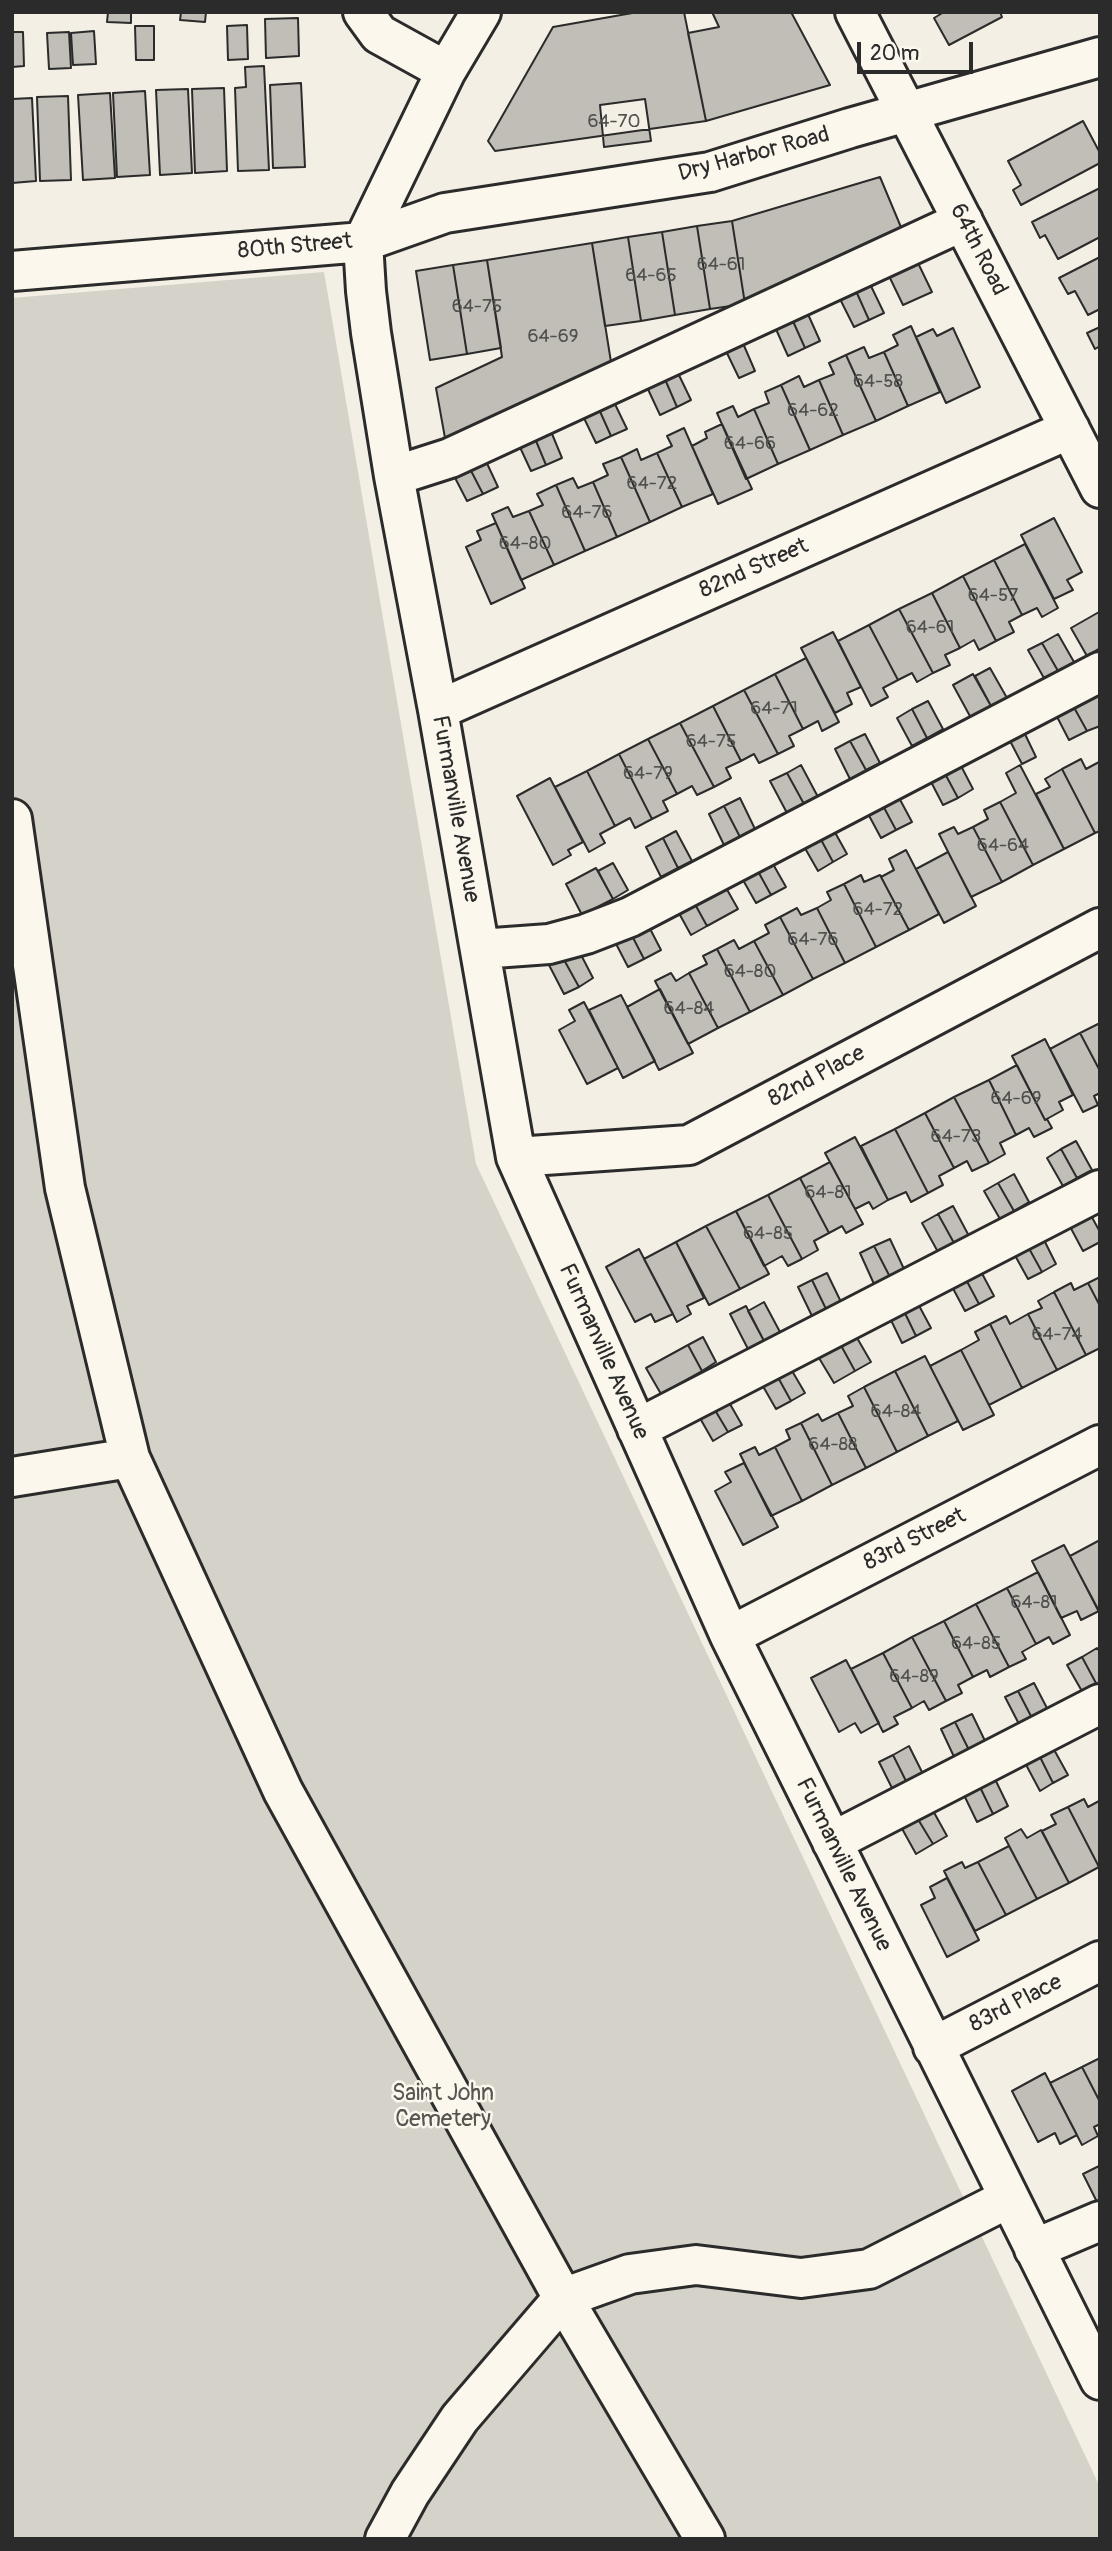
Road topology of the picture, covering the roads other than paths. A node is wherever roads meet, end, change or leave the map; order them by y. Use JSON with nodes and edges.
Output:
{"nodes":[{"id":1,"x":363,"y":12,"type":"edge"},
{"id":2,"x":481,"y":12,"type":"edge"},
{"id":3,"x":855,"y":12,"type":"edge"},
{"id":4,"x":1100,"y":57,"type":"edge"},
{"id":5,"x":446,"y":71,"type":"junction"},
{"id":6,"x":907,"y":113,"type":"junction"},
{"id":7,"x":963,"y":221,"type":"junction"},
{"id":8,"x":363,"y":242,"type":"junction"},
{"id":9,"x":12,"y":271,"type":"edge"},
{"id":10,"x":1070,"y":429,"type":"junction"},
{"id":11,"x":394,"y":475,"type":"junction"},
{"id":12,"x":1100,"y":488,"type":"edge"},
{"id":13,"x":1100,"y":672,"type":"edge"},
{"id":14,"x":438,"y":710,"type":"junction"},
{"id":15,"x":12,"y":819,"type":"edge"},
{"id":16,"x":1100,"y":928,"type":"edge"},
{"id":17,"x":480,"y":949,"type":"junction"},
{"id":18,"x":516,"y":1157,"type":"junction"},
{"id":19,"x":1100,"y":1190,"type":"edge"},
{"id":20,"x":637,"y":1429,"type":"junction"},
{"id":21,"x":1100,"y":1445,"type":"edge"},
{"id":22,"x":130,"y":1458,"type":"junction"},
{"id":23,"x":12,"y":1477,"type":"edge"},
{"id":24,"x":730,"y":1636,"type":"junction"},
{"id":25,"x":1100,"y":1704,"type":"edge"},
{"id":26,"x":832,"y":1842,"type":"junction"},
{"id":27,"x":1100,"y":1961,"type":"edge"},
{"id":28,"x":933,"y":2047,"type":"junction"},
{"id":29,"x":1009,"y":2198,"type":"junction"},
{"id":30,"x":1100,"y":2221,"type":"edge"},
{"id":31,"x":1034,"y":2249,"type":"junction"},
{"id":32,"x":563,"y":2298,"type":"junction"},
{"id":33,"x":1100,"y":2380,"type":"edge"},
{"id":34,"x":384,"y":2539,"type":"edge"},
{"id":35,"x":705,"y":2539,"type":"edge"}],
"edges":[{"from":1,"to":5,"type":"street"},
{"from":2,"to":5,"type":"street","name":"80th Street"},
{"from":3,"to":6,"type":"street","name":"64th Road"},
{"from":4,"to":6,"type":"street","name":"Dry Harbor Road"},
{"from":5,"to":8,"type":"street","name":"80th Street"},
{"from":6,"to":7,"type":"street","name":"64th Road"},
{"from":6,"to":8,"type":"street","name":"Dry Harbor Road"},
{"from":7,"to":10,"type":"street","name":"64th Road"},
{"from":7,"to":11,"type":"street"},
{"from":8,"to":9,"type":"street","name":"80th Street"},
{"from":8,"to":11,"type":"street","name":"Furmanville Avenue"},
{"from":10,"to":12,"type":"street","name":"64th Road"},
{"from":10,"to":14,"type":"street","name":"82nd Street"},
{"from":11,"to":14,"type":"street","name":"Furmanville Avenue"},
{"from":13,"to":17,"type":"street"},
{"from":14,"to":17,"type":"street","name":"Furmanville Avenue"},
{"from":15,"to":22,"type":"street"},
{"from":16,"to":18,"type":"street","name":"82nd Place"},
{"from":17,"to":18,"type":"street","name":"Furmanville Avenue"},
{"from":18,"to":20,"type":"street","name":"Furmanville Avenue"},
{"from":19,"to":20,"type":"street"},
{"from":20,"to":24,"type":"street","name":"Furmanville Avenue"},
{"from":21,"to":24,"type":"street","name":"83rd Street"},
{"from":22,"to":23,"type":"street"},
{"from":22,"to":32,"type":"street"},
{"from":24,"to":26,"type":"street","name":"Furmanville Avenue"},
{"from":25,"to":26,"type":"street"},
{"from":26,"to":28,"type":"street","name":"Furmanville Avenue"},
{"from":27,"to":28,"type":"street","name":"83rd Place"},
{"from":28,"to":29,"type":"street","name":"Furmanville Avenue"},
{"from":29,"to":31,"type":"street","name":"Furmanville Avenue"},
{"from":29,"to":32,"type":"street"},
{"from":30,"to":31,"type":"street"},
{"from":31,"to":33,"type":"street","name":"Furmanville Avenue"},
{"from":32,"to":34,"type":"street"},
{"from":32,"to":35,"type":"street"}]}
